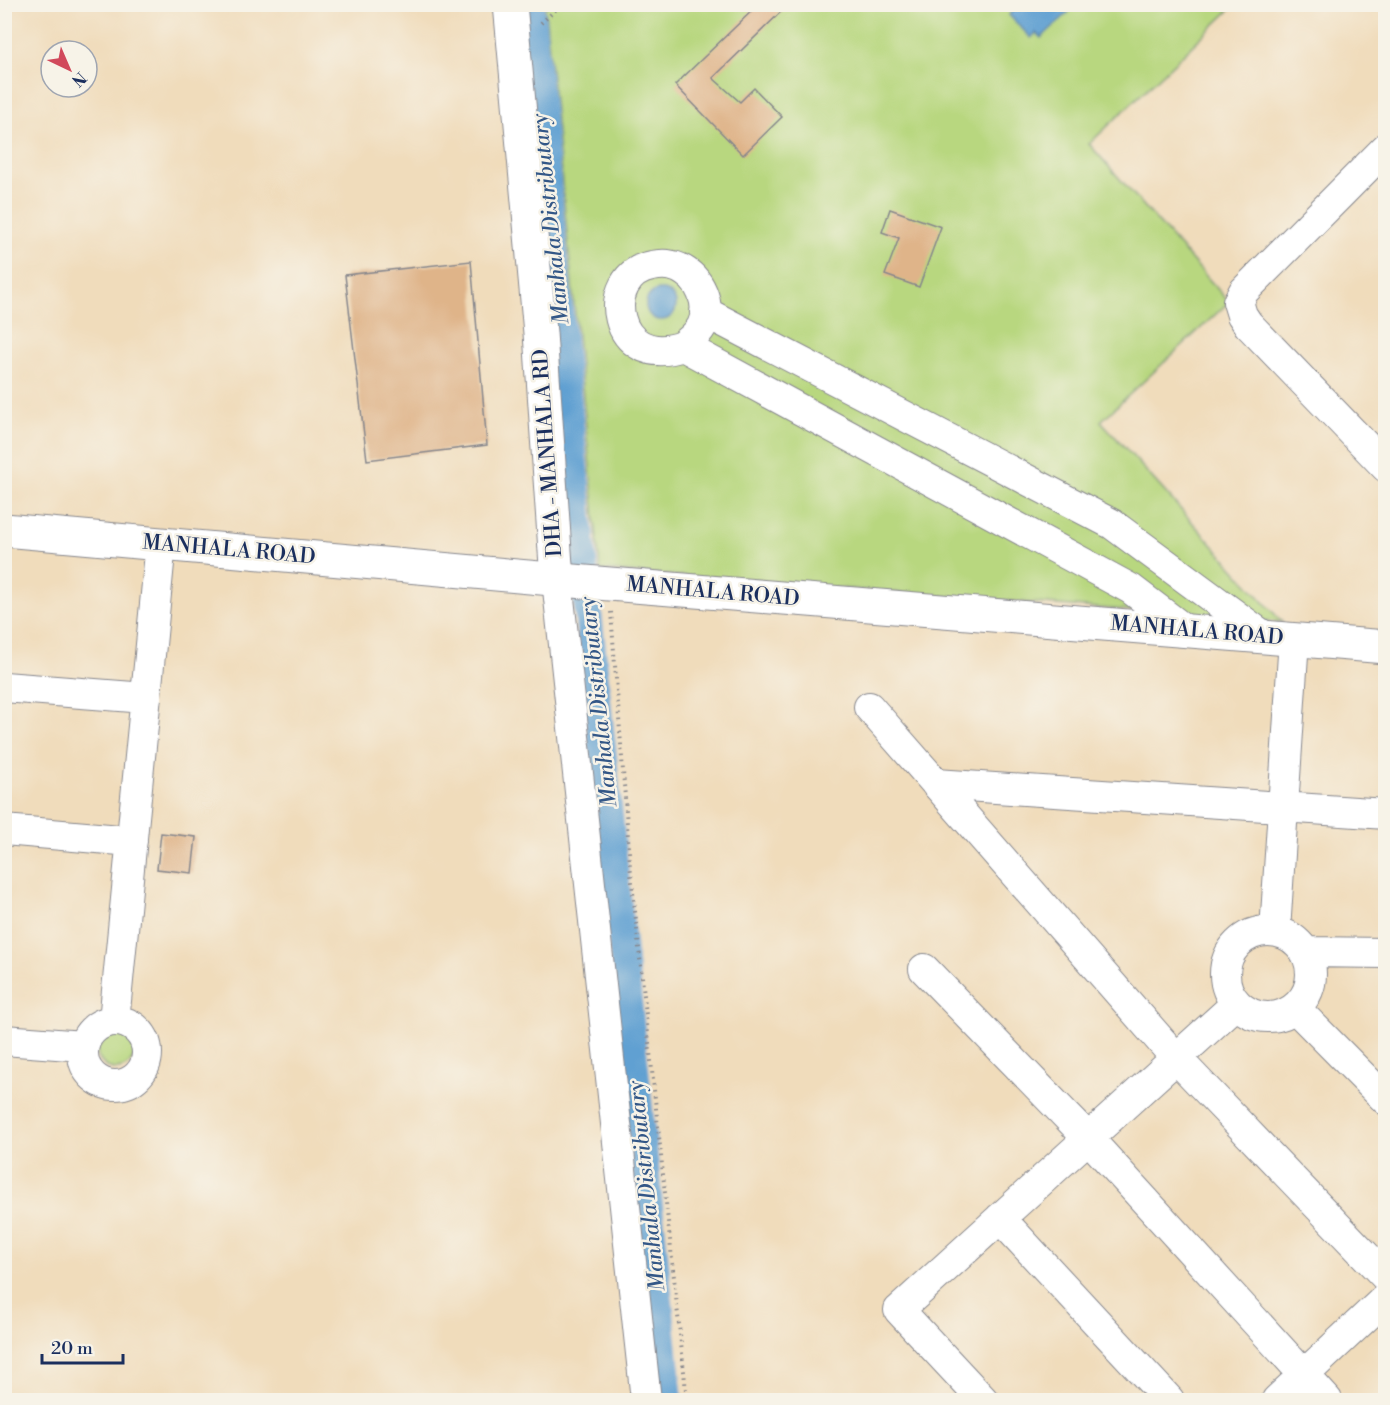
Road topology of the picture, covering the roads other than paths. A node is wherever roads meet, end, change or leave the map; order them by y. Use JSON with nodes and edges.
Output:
{"nodes":[{"id":1,"x":510,"y":4,"type":"edge"},
{"id":2,"x":1386,"y":148,"type":"edge"},
{"id":3,"x":705,"y":312,"type":"junction"},
{"id":4,"x":683,"y":346,"type":"junction"},
{"id":5,"x":1386,"y":467,"type":"edge"},
{"id":6,"x":4,"y":530,"type":"edge"},
{"id":7,"x":161,"y":543,"type":"junction"},
{"id":8,"x":557,"y":579,"type":"junction"},
{"id":9,"x":1185,"y":630,"type":"junction"},
{"id":10,"x":1280,"y":638,"type":"junction"},
{"id":11,"x":1386,"y":646,"type":"edge"},
{"id":12,"x":4,"y":687,"type":"edge"},
{"id":13,"x":146,"y":698,"type":"junction"},
{"id":14,"x":869,"y":707,"type":"dead end"},
{"id":15,"x":936,"y":784,"type":"junction"},
{"id":16,"x":1283,"y":807,"type":"junction"},
{"id":17,"x":1386,"y":814,"type":"edge"},
{"id":18,"x":4,"y":830,"type":"edge"},
{"id":19,"x":132,"y":841,"type":"junction"},
{"id":20,"x":1275,"y":931,"type":"junction"},
{"id":21,"x":1306,"y":952,"type":"junction"},
{"id":22,"x":1386,"y":953,"type":"edge"},
{"id":23,"x":924,"y":969,"type":"dead end"},
{"id":24,"x":1236,"y":1004,"type":"junction"},
{"id":25,"x":1295,"y":1008,"type":"junction"},
{"id":26,"x":114,"y":1021,"type":"junction"},
{"id":27,"x":4,"y":1040,"type":"edge"},
{"id":28,"x":83,"y":1046,"type":"junction"},
{"id":29,"x":1176,"y":1058,"type":"junction"},
{"id":30,"x":1386,"y":1100,"type":"edge"},
{"id":31,"x":1088,"y":1138,"type":"junction"},
{"id":32,"x":1000,"y":1218,"type":"junction"},
{"id":33,"x":1386,"y":1277,"type":"edge"},
{"id":34,"x":1386,"y":1298,"type":"edge"},
{"id":35,"x":1304,"y":1375,"type":"junction"},
{"id":36,"x":646,"y":1401,"type":"edge"},
{"id":37,"x":983,"y":1401,"type":"edge"},
{"id":38,"x":1169,"y":1401,"type":"edge"},
{"id":39,"x":1277,"y":1401,"type":"edge"},
{"id":40,"x":1327,"y":1401,"type":"edge"}],
"edges":[{"from":1,"to":8,"type":"main road","name":"DHA - MANHALA RD"},
{"from":2,"to":5,"type":"street"},
{"from":3,"to":4,"type":"street"},
{"from":3,"to":4,"type":"street"},
{"from":3,"to":10,"type":"street"},
{"from":4,"to":9,"type":"street"},
{"from":6,"to":7,"type":"main road","name":"MANHALA ROAD"},
{"from":7,"to":8,"type":"main road","name":"MANHALA ROAD"},
{"from":7,"to":13,"type":"street"},
{"from":8,"to":9,"type":"main road","name":"MANHALA ROAD"},
{"from":8,"to":36,"type":"street"},
{"from":9,"to":10,"type":"main road","name":"MANHALA ROAD"},
{"from":10,"to":11,"type":"main road","name":"MANHALA ROAD"},
{"from":10,"to":16,"type":"street"},
{"from":12,"to":13,"type":"street"},
{"from":13,"to":19,"type":"street"},
{"from":14,"to":15,"type":"street"},
{"from":15,"to":16,"type":"street"},
{"from":15,"to":29,"type":"street"},
{"from":16,"to":17,"type":"street"},
{"from":16,"to":20,"type":"street"},
{"from":18,"to":19,"type":"street"},
{"from":19,"to":26,"type":"street"},
{"from":20,"to":21,"type":"street"},
{"from":20,"to":24,"type":"street"},
{"from":21,"to":22,"type":"street"},
{"from":21,"to":25,"type":"street"},
{"from":23,"to":31,"type":"street"},
{"from":24,"to":25,"type":"street"},
{"from":24,"to":29,"type":"street"},
{"from":25,"to":30,"type":"street"},
{"from":26,"to":28,"type":"street"},
{"from":26,"to":28,"type":"street"},
{"from":27,"to":28,"type":"street"},
{"from":29,"to":31,"type":"street"},
{"from":29,"to":33,"type":"street"},
{"from":31,"to":32,"type":"street"},
{"from":31,"to":35,"type":"street"},
{"from":32,"to":37,"type":"street"},
{"from":32,"to":38,"type":"street"},
{"from":34,"to":35,"type":"street"},
{"from":35,"to":39,"type":"street"},
{"from":35,"to":40,"type":"street"}]}
